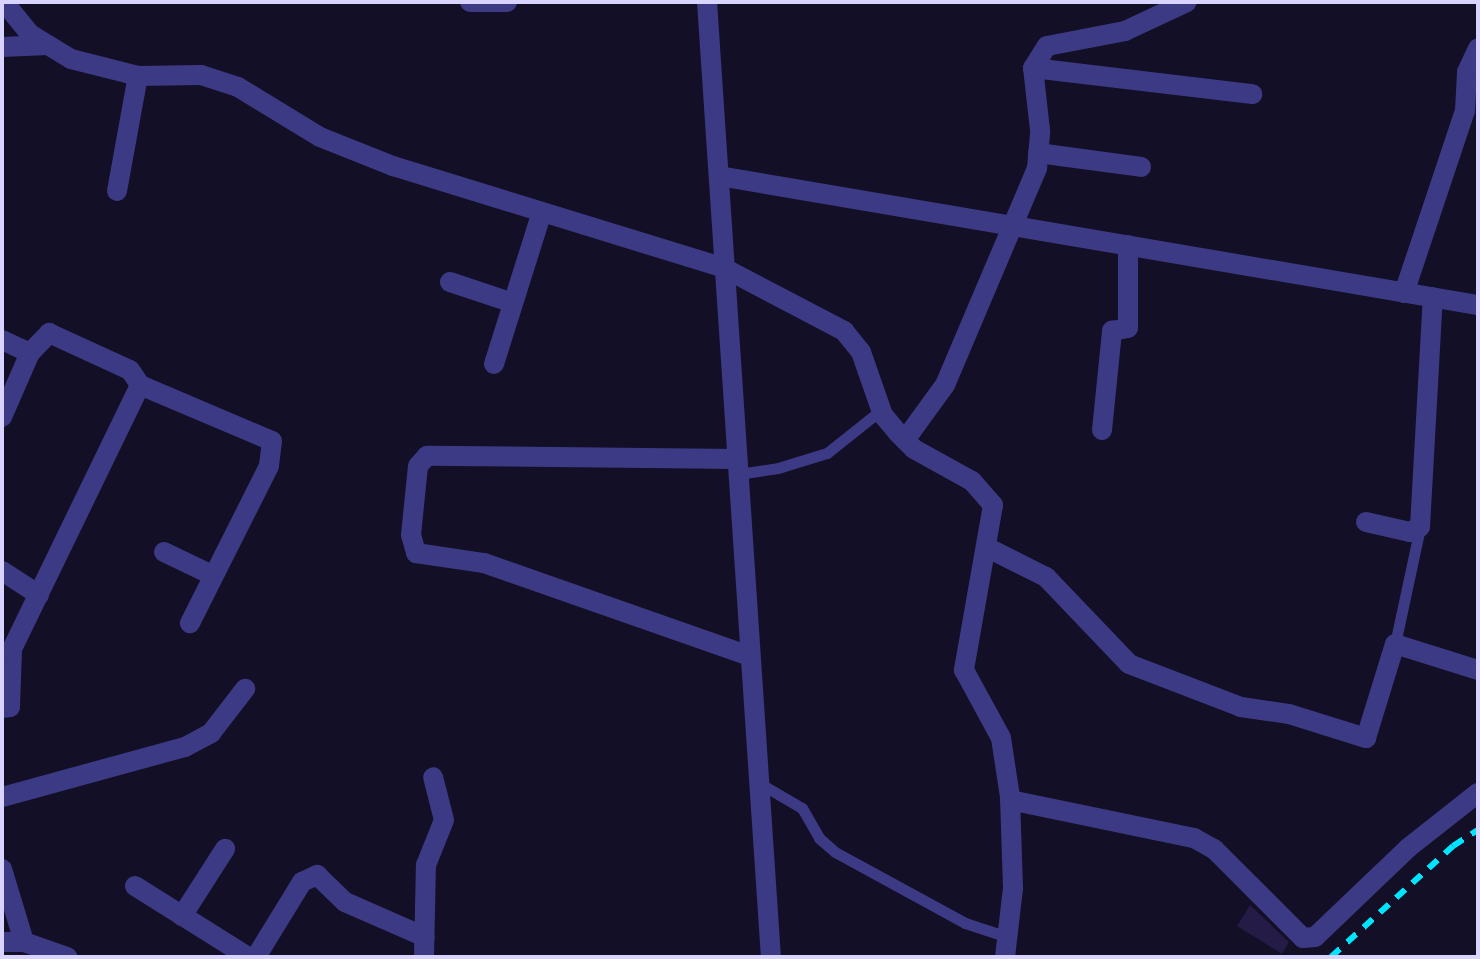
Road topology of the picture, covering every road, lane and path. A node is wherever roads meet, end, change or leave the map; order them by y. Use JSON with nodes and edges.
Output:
{"nodes":[{"id":1,"x":4,"y":2,"type":"edge"},
{"id":2,"x":470,"y":2,"type":"edge"},
{"id":3,"x":507,"y":2,"type":"edge"},
{"id":4,"x":707,"y":2,"type":"edge"},
{"id":5,"x":1187,"y":2,"type":"edge"},
{"id":6,"x":48,"y":45,"type":"junction"},
{"id":7,"x":2,"y":47,"type":"edge"},
{"id":8,"x":1478,"y":48,"type":"edge"},
{"id":9,"x":1033,"y":68,"type":"junction"},
{"id":10,"x":138,"y":76,"type":"junction"},
{"id":11,"x":1252,"y":94,"type":"dead end"},
{"id":12,"x":1038,"y":153,"type":"junction"},
{"id":13,"x":1141,"y":167,"type":"dead end"},
{"id":14,"x":719,"y":176,"type":"junction"},
{"id":15,"x":117,"y":191,"type":"dead end"},
{"id":16,"x":542,"y":212,"type":"junction"},
{"id":17,"x":1014,"y":226,"type":"junction"},
{"id":18,"x":1128,"y":245,"type":"junction"},
{"id":19,"x":724,"y":268,"type":"junction"},
{"id":20,"x":450,"y":282,"type":"dead end"},
{"id":21,"x":1404,"y":293,"type":"junction"},
{"id":22,"x":1433,"y":297,"type":"junction"},
{"id":23,"x":513,"y":303,"type":"junction"},
{"id":24,"x":1478,"y":305,"type":"edge"},
{"id":25,"x":2,"y":340,"type":"edge"},
{"id":26,"x":30,"y":353,"type":"junction"},
{"id":27,"x":494,"y":364,"type":"dead end"},
{"id":28,"x":140,"y":385,"type":"junction"},
{"id":29,"x":881,"y":410,"type":"junction"},
{"id":30,"x":2,"y":417,"type":"edge"},
{"id":31,"x":1102,"y":430,"type":"dead end"},
{"id":32,"x":905,"y":440,"type":"junction"},
{"id":33,"x":737,"y":466,"type":"junction"},
{"id":34,"x":1366,"y":522,"type":"dead end"},
{"id":35,"x":1420,"y":527,"type":"junction"},
{"id":36,"x":988,"y":548,"type":"junction"},
{"id":37,"x":164,"y":552,"type":"dead end"},
{"id":38,"x":2,"y":571,"type":"edge"},
{"id":39,"x":214,"y":576,"type":"junction"},
{"id":40,"x":39,"y":595,"type":"junction"},
{"id":41,"x":190,"y":623,"type":"dead end"},
{"id":42,"x":1395,"y":644,"type":"junction"},
{"id":43,"x":749,"y":656,"type":"junction"},
{"id":44,"x":1478,"y":670,"type":"edge"},
{"id":45,"x":245,"y":689,"type":"dead end"},
{"id":46,"x":2,"y":708,"type":"edge"},
{"id":47,"x":433,"y":777,"type":"dead end"},
{"id":48,"x":757,"y":782,"type":"junction"},
{"id":49,"x":1478,"y":793,"type":"edge"},
{"id":50,"x":2,"y":797,"type":"edge"},
{"id":51,"x":1010,"y":800,"type":"junction"},
{"id":52,"x":225,"y":849,"type":"dead end"},
{"id":53,"x":2,"y":869,"type":"edge"},
{"id":54,"x":135,"y":886,"type":"dead end"},
{"id":55,"x":182,"y":916,"type":"junction"},
{"id":56,"x":2,"y":942,"type":"edge"},
{"id":57,"x":24,"y":942,"type":"junction"},
{"id":58,"x":424,"y":947,"type":"edge"},
{"id":59,"x":1007,"y":947,"type":"edge"},
{"id":60,"x":67,"y":957,"type":"edge"},
{"id":61,"x":248,"y":957,"type":"edge"},
{"id":62,"x":256,"y":957,"type":"edge"},
{"id":63,"x":771,"y":957,"type":"edge"}],
"edges":[{"from":1,"to":6,"type":"street"},
{"from":2,"to":3,"type":"street"},
{"from":4,"to":14,"type":"street"},
{"from":5,"to":9,"type":"street"},
{"from":6,"to":7,"type":"street"},
{"from":6,"to":10,"type":"street"},
{"from":8,"to":21,"type":"street"},
{"from":9,"to":11,"type":"street"},
{"from":9,"to":12,"type":"street"},
{"from":10,"to":15,"type":"street"},
{"from":10,"to":16,"type":"street"},
{"from":12,"to":13,"type":"street"},
{"from":12,"to":17,"type":"street"},
{"from":14,"to":17,"type":"street"},
{"from":14,"to":19,"type":"street"},
{"from":16,"to":19,"type":"street"},
{"from":16,"to":23,"type":"street"},
{"from":17,"to":18,"type":"street"},
{"from":17,"to":32,"type":"street"},
{"from":18,"to":21,"type":"street"},
{"from":18,"to":31,"type":"street"},
{"from":19,"to":29,"type":"street"},
{"from":19,"to":33,"type":"street"},
{"from":20,"to":23,"type":"street"},
{"from":21,"to":22,"type":"street"},
{"from":22,"to":24,"type":"street"},
{"from":22,"to":35,"type":"street"},
{"from":23,"to":27,"type":"street"},
{"from":25,"to":26,"type":"street"},
{"from":26,"to":28,"type":"street"},
{"from":26,"to":30,"type":"street"},
{"from":28,"to":39,"type":"street"},
{"from":28,"to":40,"type":"street"},
{"from":29,"to":32,"type":"street"},
{"from":29,"to":33,"type":"lane"},
{"from":32,"to":36,"type":"street"},
{"from":33,"to":43,"type":"street"},
{"from":33,"to":43,"type":"street"},
{"from":34,"to":35,"type":"street"},
{"from":35,"to":42,"type":"lane"},
{"from":36,"to":42,"type":"street"},
{"from":36,"to":51,"type":"street"},
{"from":37,"to":39,"type":"street"},
{"from":38,"to":40,"type":"street"},
{"from":39,"to":41,"type":"street"},
{"from":40,"to":46,"type":"street"},
{"from":42,"to":44,"type":"street"},
{"from":43,"to":48,"type":"street"},
{"from":45,"to":50,"type":"street"},
{"from":47,"to":58,"type":"street"},
{"from":48,"to":59,"type":"lane"},
{"from":48,"to":63,"type":"street"},
{"from":49,"to":51,"type":"street"},
{"from":51,"to":59,"type":"street"},
{"from":52,"to":55,"type":"street"},
{"from":53,"to":57,"type":"street"},
{"from":54,"to":55,"type":"street"},
{"from":55,"to":61,"type":"street"},
{"from":56,"to":57,"type":"street"},
{"from":57,"to":60,"type":"street"},
{"from":58,"to":62,"type":"street"}]}
